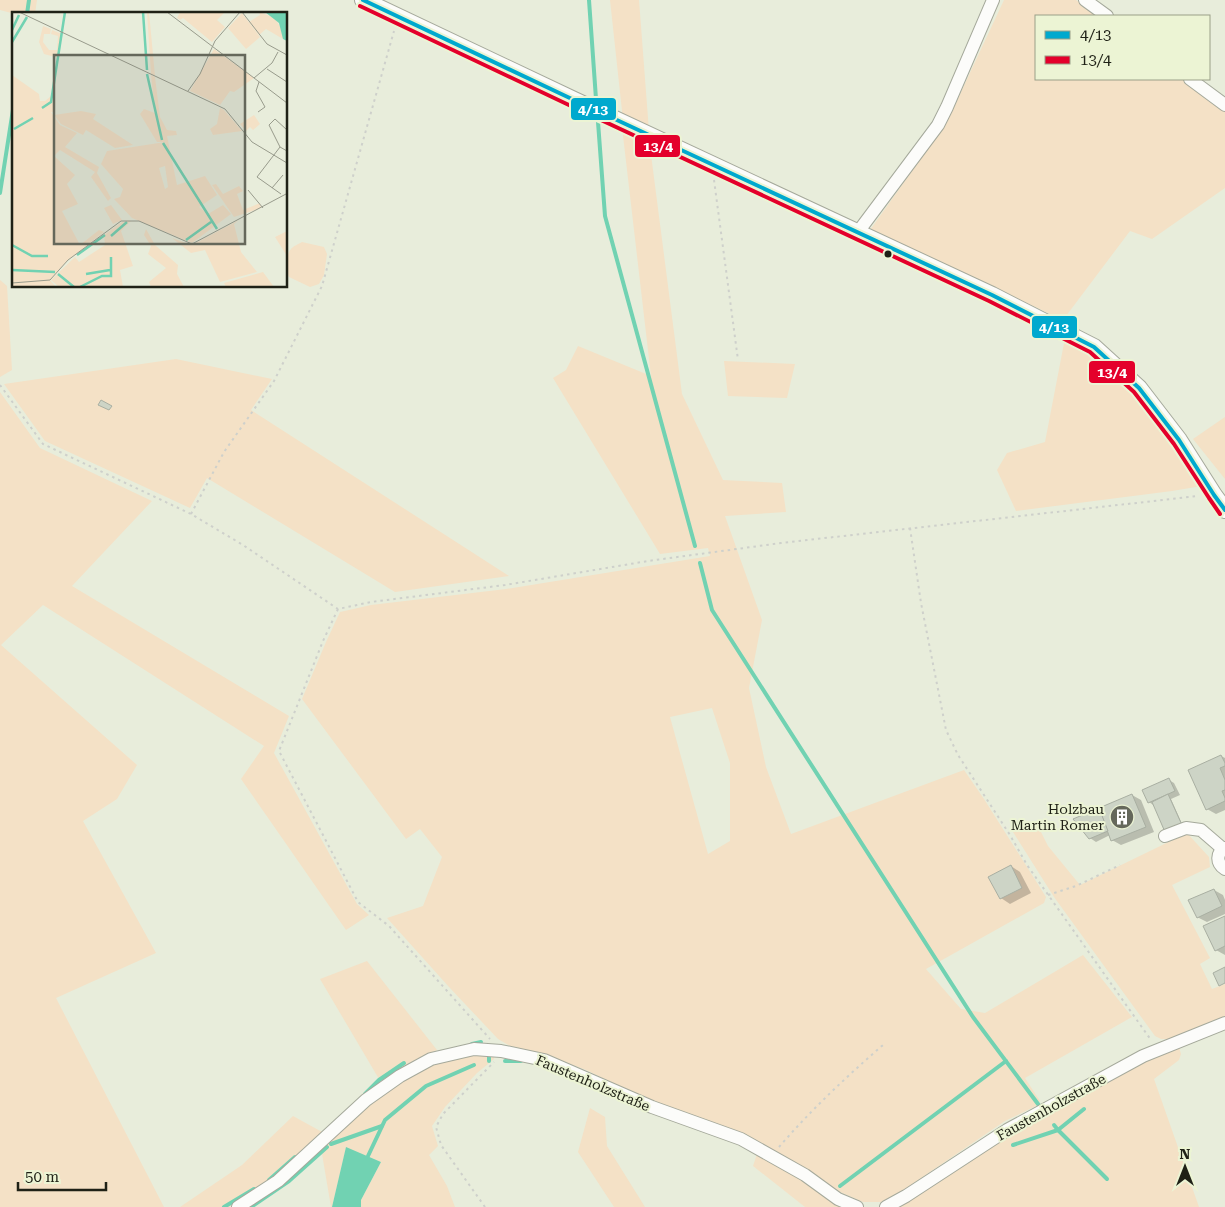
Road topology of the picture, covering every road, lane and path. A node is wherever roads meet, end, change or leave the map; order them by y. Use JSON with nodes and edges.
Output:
{"nodes":[{"id":1,"x":363,"y":0,"type":"edge"},
{"id":2,"x":993,"y":0,"type":"edge"},
{"id":3,"x":1085,"y":0,"type":"edge"},
{"id":4,"x":1106,"y":15,"type":"edge"},
{"id":5,"x":398,"y":17,"type":"junction"},
{"id":6,"x":1191,"y":80,"type":"edge"},
{"id":7,"x":1225,"y":105,"type":"edge"},
{"id":8,"x":712,"y":165,"type":"junction"},
{"id":9,"x":858,"y":232,"type":"junction"},
{"id":10,"x":738,"y":360,"type":"dead end"},
{"id":11,"x":0,"y":385,"type":"edge"},
{"id":12,"x":1214,"y":495,"type":"junction"},
{"id":13,"x":1225,"y":510,"type":"edge"},
{"id":14,"x":191,"y":514,"type":"junction"},
{"id":15,"x":910,"y":528,"type":"junction"},
{"id":16,"x":338,"y":609,"type":"junction"},
{"id":17,"x":1165,"y":836,"type":"dead end"},
{"id":18,"x":1224,"y":848,"type":"edge"},
{"id":19,"x":1120,"y":865,"type":"dead end"},
{"id":20,"x":1225,"y":869,"type":"edge"},
{"id":21,"x":1048,"y":896,"type":"junction"},
{"id":22,"x":1225,"y":1023,"type":"edge"},
{"id":23,"x":883,"y":1045,"type":"dead end"},
{"id":24,"x":1164,"y":1048,"type":"junction"},
{"id":25,"x":501,"y":1051,"type":"junction"},
{"id":26,"x":489,"y":1067,"type":"dead end"},
{"id":27,"x":771,"y":1156,"type":"junction"},
{"id":28,"x":238,"y":1207,"type":"edge"},
{"id":29,"x":485,"y":1207,"type":"edge"},
{"id":30,"x":857,"y":1207,"type":"edge"},
{"id":31,"x":886,"y":1207,"type":"edge"}],
"edges":[{"from":1,"to":5,"type":"main road"},
{"from":2,"to":9,"type":"street"},
{"from":3,"to":4,"type":"street"},
{"from":5,"to":8,"type":"main road"},
{"from":5,"to":14,"type":"path"},
{"from":6,"to":7,"type":"street"},
{"from":8,"to":9,"type":"main road"},
{"from":8,"to":10,"type":"path"},
{"from":9,"to":12,"type":"main road"},
{"from":11,"to":14,"type":"path"},
{"from":12,"to":13,"type":"main road"},
{"from":12,"to":15,"type":"path"},
{"from":14,"to":16,"type":"path"},
{"from":15,"to":16,"type":"path"},
{"from":15,"to":21,"type":"path"},
{"from":16,"to":25,"type":"path"},
{"from":17,"to":18,"type":"street"},
{"from":18,"to":20,"type":"street"},
{"from":19,"to":21,"type":"path"},
{"from":21,"to":24,"type":"path"},
{"from":22,"to":24,"type":"street","name":"Faustenholzstraße"},
{"from":23,"to":27,"type":"path"},
{"from":24,"to":31,"type":"street","name":"Faustenholzstraße"},
{"from":25,"to":27,"type":"street","name":"Faustenholzstraße"},
{"from":25,"to":28,"type":"street","name":"Faustenholzstraße"},
{"from":26,"to":29,"type":"path"},
{"from":27,"to":30,"type":"street","name":"Faustenholzstraße"}]}
